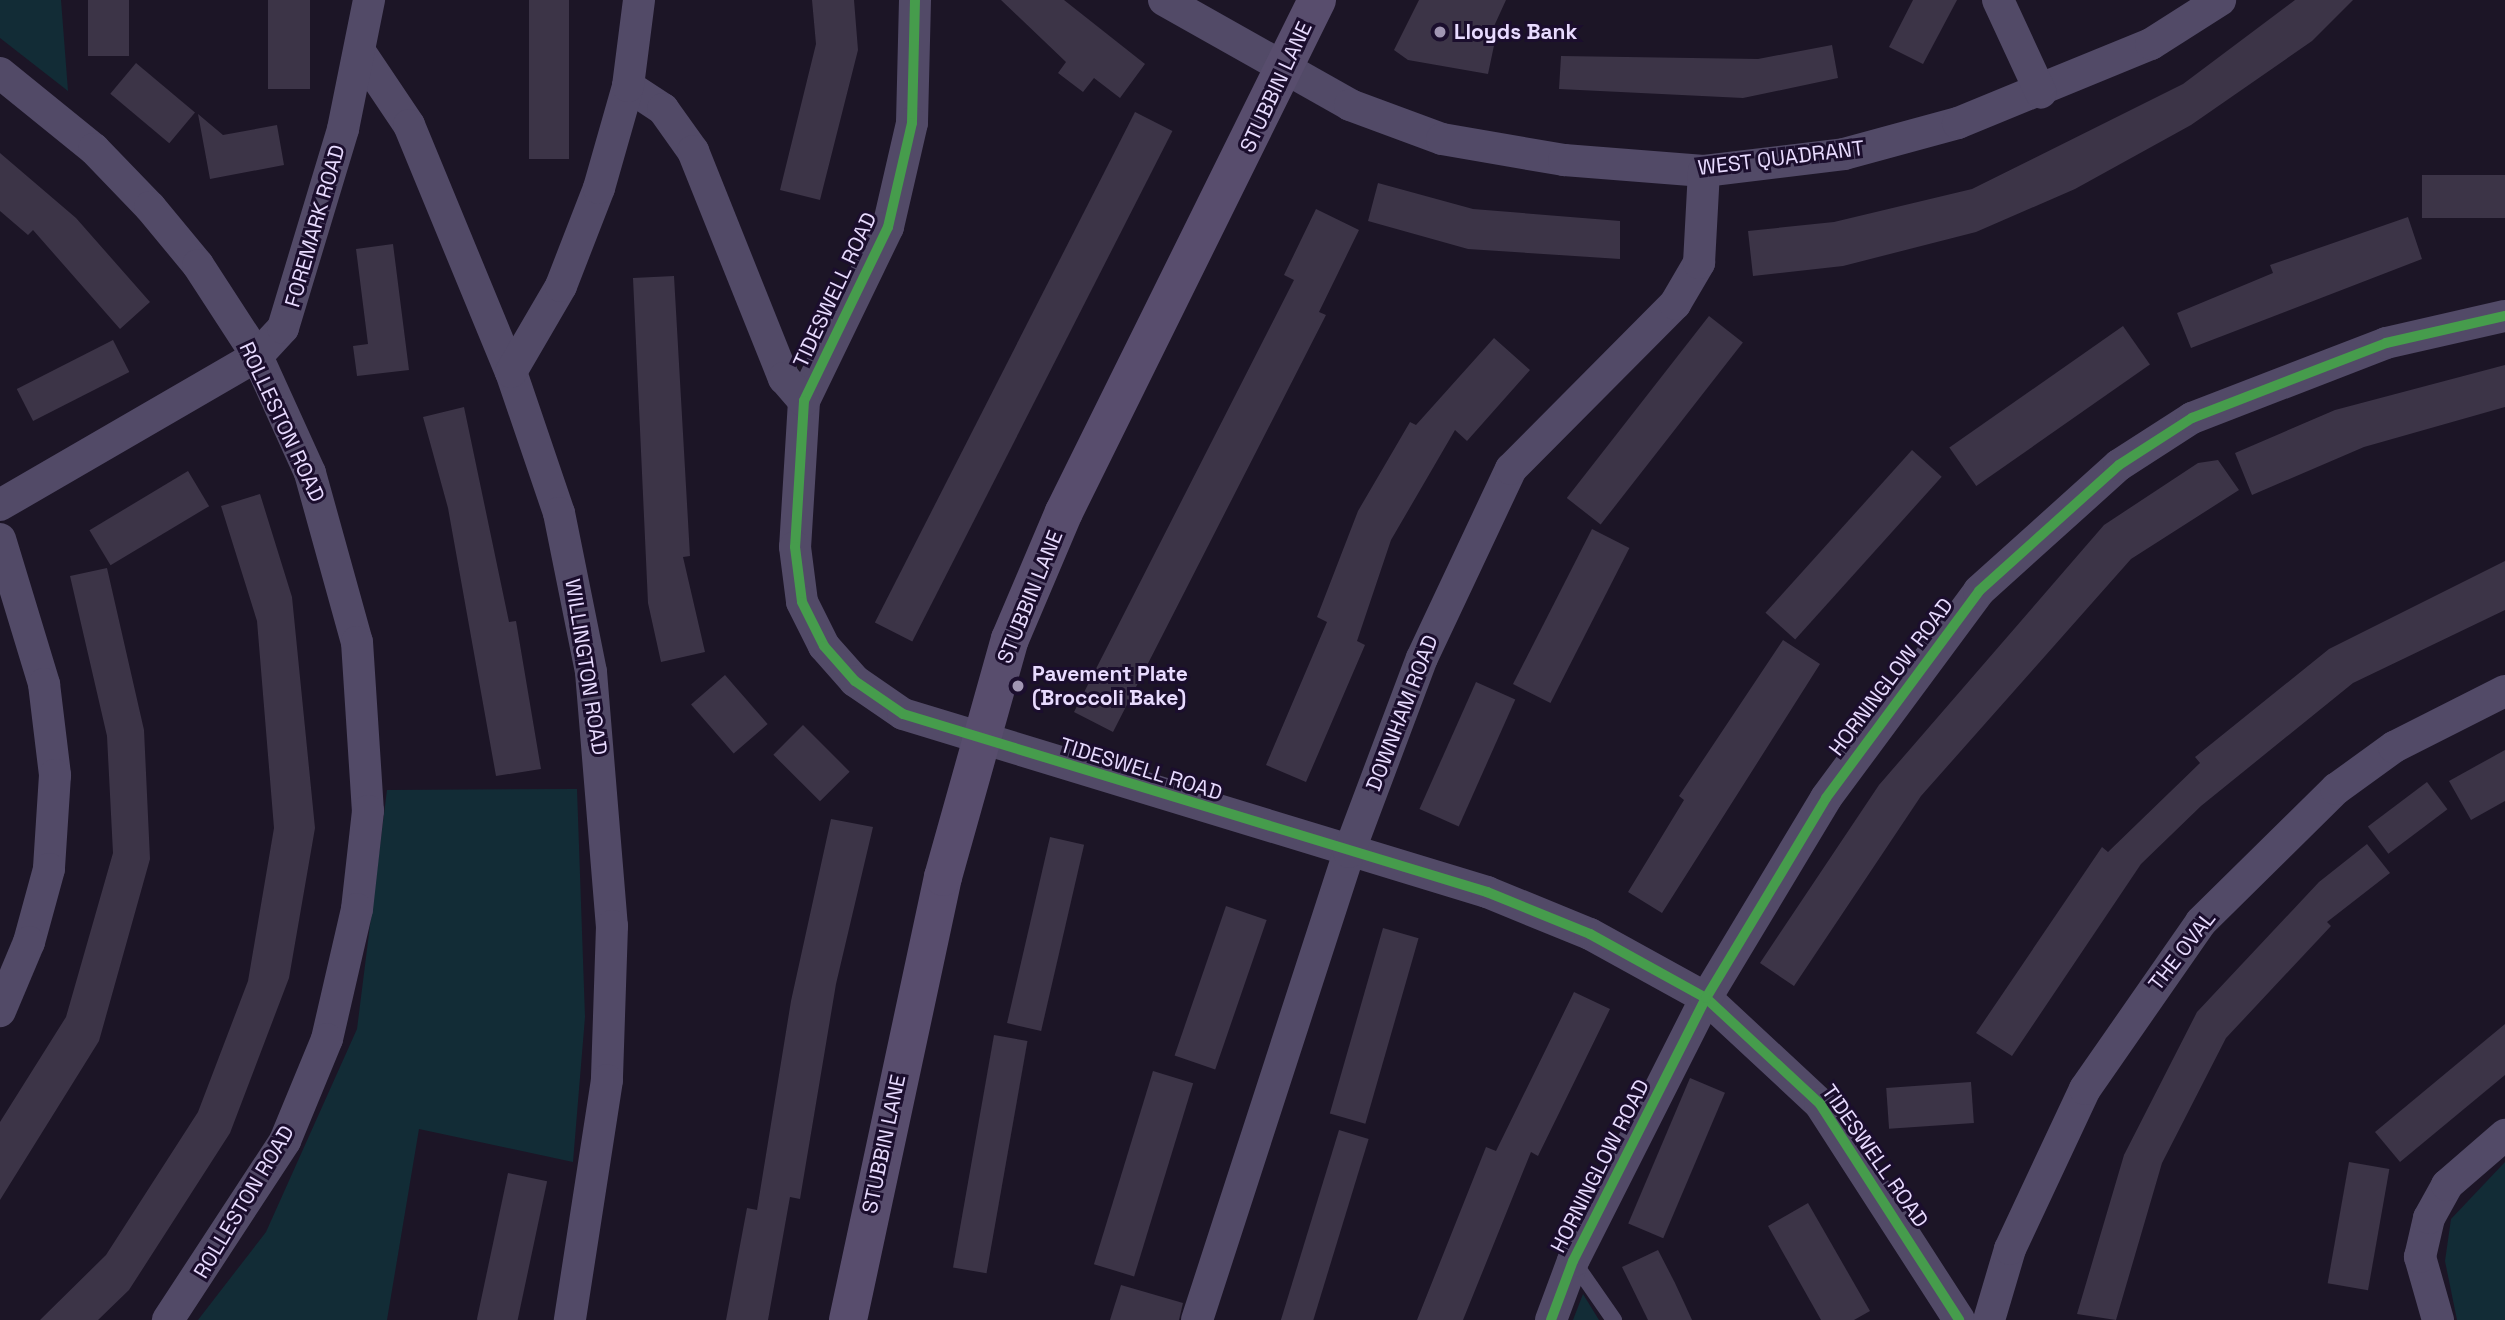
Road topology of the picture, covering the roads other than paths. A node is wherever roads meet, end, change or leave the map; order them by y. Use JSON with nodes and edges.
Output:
{"nodes":[{"id":1,"x":369,"y":0,"type":"edge"},
{"id":2,"x":639,"y":0,"type":"edge"},
{"id":3,"x":915,"y":0,"type":"edge"},
{"id":4,"x":1164,"y":0,"type":"edge"},
{"id":5,"x":1317,"y":0,"type":"edge"},
{"id":6,"x":1998,"y":0,"type":"edge"},
{"id":7,"x":2220,"y":0,"type":"edge"},
{"id":8,"x":362,"y":55,"type":"junction"},
{"id":9,"x":1287,"y":69,"type":"junction"},
{"id":10,"x":0,"y":73,"type":"edge"},
{"id":11,"x":628,"y":86,"type":"junction"},
{"id":12,"x":2041,"y":93,"type":"junction"},
{"id":13,"x":1704,"y":171,"type":"junction"},
{"id":14,"x":2505,"y":316,"type":"edge"},
{"id":15,"x":257,"y":356,"type":"junction"},
{"id":16,"x":511,"y":372,"type":"junction"},
{"id":17,"x":804,"y":401,"type":"junction"},
{"id":18,"x":0,"y":505,"type":"edge"},
{"id":19,"x":0,"y":538,"type":"edge"},
{"id":20,"x":2505,"y":691,"type":"edge"},
{"id":21,"x":978,"y":741,"type":"junction"},
{"id":22,"x":1349,"y":852,"type":"junction"},
{"id":23,"x":1706,"y":998,"type":"junction"},
{"id":24,"x":0,"y":1011,"type":"edge"},
{"id":25,"x":2505,"y":1135,"type":"edge"},
{"id":26,"x":1573,"y":1261,"type":"junction"},
{"id":27,"x":169,"y":1320,"type":"edge"},
{"id":28,"x":570,"y":1320,"type":"edge"},
{"id":29,"x":848,"y":1320,"type":"edge"},
{"id":30,"x":1197,"y":1320,"type":"edge"},
{"id":31,"x":1551,"y":1320,"type":"edge"},
{"id":32,"x":1615,"y":1320,"type":"edge"},
{"id":33,"x":1959,"y":1320,"type":"edge"},
{"id":34,"x":1989,"y":1320,"type":"edge"},
{"id":35,"x":2438,"y":1320,"type":"edge"}],
"edges":[{"from":1,"to":8,"type":"street","name":"FOREMARK ROAD"},
{"from":2,"to":11,"type":"street"},
{"from":3,"to":17,"type":"street","name":"TIDESWELL ROAD"},
{"from":4,"to":9,"type":"street","name":"WEST QUADRANT"},
{"from":5,"to":9,"type":"main road","name":"STUBBIN LANE"},
{"from":6,"to":12,"type":"street"},
{"from":7,"to":12,"type":"street","name":"WEST QUADRANT"},
{"from":8,"to":15,"type":"street","name":"FOREMARK ROAD"},
{"from":8,"to":16,"type":"street","name":"WILLINGTON ROAD"},
{"from":9,"to":13,"type":"street","name":"WEST QUADRANT"},
{"from":9,"to":21,"type":"main road","name":"STUBBIN LANE"},
{"from":10,"to":15,"type":"street","name":"ROLLESTON ROAD"},
{"from":11,"to":16,"type":"street"},
{"from":11,"to":17,"type":"street","name":"TIDESWELL ROAD"},
{"from":12,"to":13,"type":"street","name":"WEST QUADRANT"},
{"from":13,"to":22,"type":"street","name":"DOWNHAM ROAD"},
{"from":14,"to":23,"type":"street","name":"HORNINGLOW ROAD"},
{"from":15,"to":18,"type":"street","name":"FOREMARK ROAD"},
{"from":15,"to":27,"type":"street","name":"ROLLESTON ROAD"},
{"from":16,"to":28,"type":"street","name":"WILLINGTON ROAD"},
{"from":17,"to":21,"type":"street","name":"TIDESWELL ROAD"},
{"from":19,"to":24,"type":"street"},
{"from":20,"to":34,"type":"street","name":"THE OVAL"},
{"from":21,"to":22,"type":"street","name":"TIDESWELL ROAD"},
{"from":21,"to":29,"type":"main road","name":"STUBBIN LANE"},
{"from":22,"to":23,"type":"street","name":"TIDESWELL ROAD"},
{"from":22,"to":30,"type":"street","name":"DOWNHAM ROAD"},
{"from":23,"to":26,"type":"street","name":"HORNINGLOW ROAD"},
{"from":23,"to":33,"type":"street","name":"TIDESWELL ROAD"},
{"from":25,"to":35,"type":"street"},
{"from":26,"to":31,"type":"street","name":"HORNINGLOW ROAD"},
{"from":26,"to":32,"type":"lane"}]}
